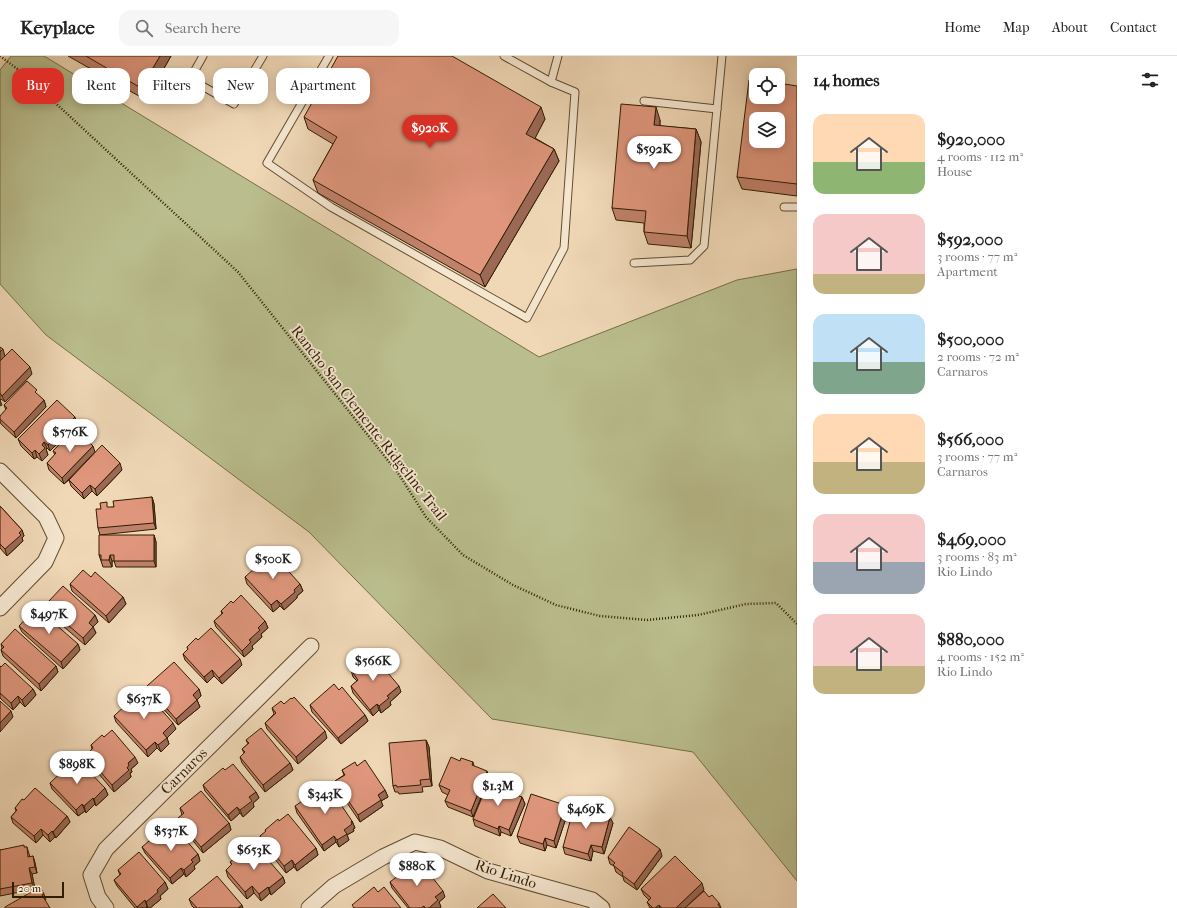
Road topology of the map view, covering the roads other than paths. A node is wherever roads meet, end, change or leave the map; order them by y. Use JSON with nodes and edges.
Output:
{"nodes":[{"id":1,"x":203,"y":56,"type":"edge"},
{"id":2,"x":262,"y":56,"type":"edge"},
{"id":3,"x":329,"y":56,"type":"edge"},
{"id":4,"x":504,"y":56,"type":"edge"},
{"id":5,"x":558,"y":56,"type":"edge"},
{"id":6,"x":722,"y":56,"type":"edge"},
{"id":7,"x":550,"y":82,"type":"junction"},
{"id":8,"x":644,"y":102,"type":"dead end"},
{"id":9,"x":717,"y":109,"type":"junction"},
{"id":10,"x":784,"y":207,"type":"dead end"},
{"id":11,"x":797,"y":207,"type":"edge"},
{"id":12,"x":634,"y":263,"type":"dead end"},
{"id":13,"x":0,"y":471,"type":"edge"},
{"id":14,"x":0,"y":608,"type":"edge"},
{"id":15,"x":311,"y":646,"type":"dead end"},
{"id":16,"x":593,"y":905,"type":"edge"},
{"id":17,"x":106,"y":908,"type":"edge"},
{"id":18,"x":309,"y":908,"type":"edge"}],
"edges":[{"from":1,"to":2,"type":"lane"},
{"from":3,"to":7,"type":"lane"},
{"from":4,"to":7,"type":"lane"},
{"from":5,"to":7,"type":"lane"},
{"from":6,"to":9,"type":"lane"},
{"from":8,"to":9,"type":"lane"},
{"from":9,"to":12,"type":"lane"},
{"from":10,"to":11,"type":"lane"},
{"from":13,"to":14,"type":"street"},
{"from":15,"to":17,"type":"street","name":"Carnaros"},
{"from":16,"to":18,"type":"street","name":"Rio Lindo"}]}
